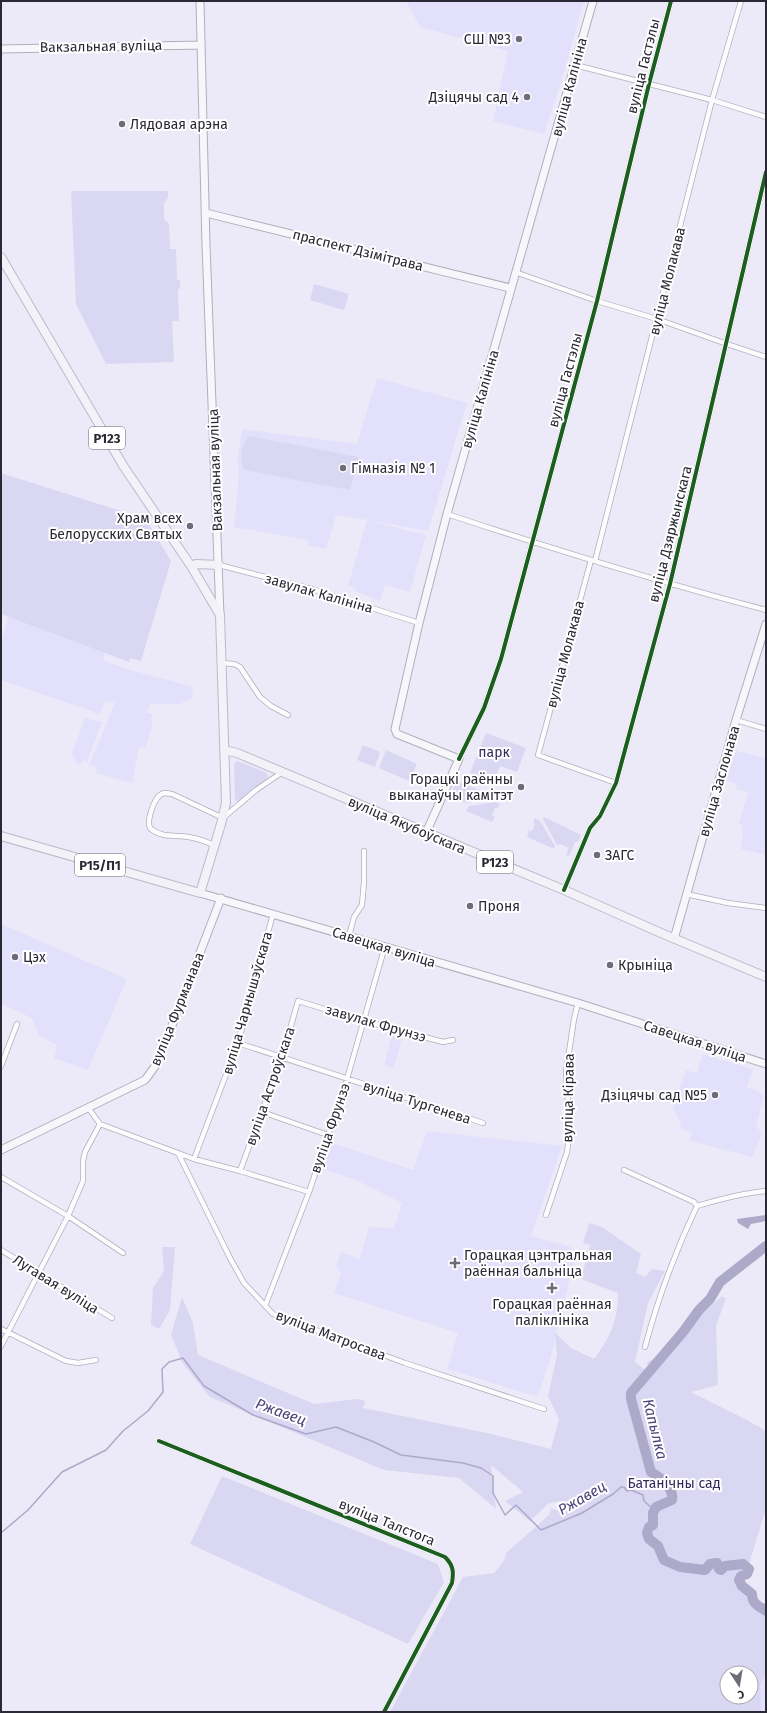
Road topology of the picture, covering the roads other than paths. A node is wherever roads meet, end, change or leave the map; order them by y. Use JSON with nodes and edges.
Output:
{"nodes":[{"id":1,"x":200,"y":1,"type":"edge"},
{"id":2,"x":593,"y":1,"type":"edge"},
{"id":3,"x":671,"y":1,"type":"edge"},
{"id":4,"x":741,"y":1,"type":"edge"},
{"id":5,"x":201,"y":44,"type":"junction"},
{"id":6,"x":1,"y":49,"type":"edge"},
{"id":7,"x":575,"y":65,"type":"junction"},
{"id":8,"x":649,"y":84,"type":"junction"},
{"id":9,"x":712,"y":100,"type":"junction"},
{"id":10,"x":766,"y":117,"type":"edge"},
{"id":11,"x":766,"y":172,"type":"edge"},
{"id":12,"x":206,"y":213,"type":"junction"},
{"id":13,"x":1,"y":257,"type":"edge"},
{"id":14,"x":515,"y":272,"type":"junction"},
{"id":15,"x":510,"y":288,"type":"junction"},
{"id":16,"x":597,"y":301,"type":"junction"},
{"id":17,"x":657,"y":318,"type":"junction"},
{"id":18,"x":727,"y":344,"type":"junction"},
{"id":19,"x":766,"y":356,"type":"edge"},
{"id":20,"x":448,"y":514,"type":"junction"},
{"id":21,"x":533,"y":543,"type":"junction"},
{"id":22,"x":593,"y":560,"type":"junction"},
{"id":23,"x":219,"y":565,"type":"junction"},
{"id":24,"x":191,"y":566,"type":"junction"},
{"id":25,"x":670,"y":584,"type":"junction"},
{"id":26,"x":766,"y":610,"type":"edge"},
{"id":27,"x":220,"y":615,"type":"junction"},
{"id":28,"x":419,"y":623,"type":"junction"},
{"id":29,"x":766,"y":624,"type":"edge"},
{"id":30,"x":222,"y":663,"type":"junction"},
{"id":31,"x":288,"y":715,"type":"dead end"},
{"id":32,"x":736,"y":720,"type":"junction"},
{"id":33,"x":766,"y":729,"type":"edge"},
{"id":34,"x":224,"y":750,"type":"junction"},
{"id":35,"x":459,"y":759,"type":"junction"},
{"id":36,"x":281,"y":773,"type":"junction"},
{"id":37,"x":616,"y":783,"type":"junction"},
{"id":38,"x":223,"y":818,"type":"junction"},
{"id":39,"x":426,"y":833,"type":"junction"},
{"id":40,"x":1,"y":836,"type":"edge"},
{"id":41,"x":214,"y":844,"type":"junction"},
{"id":42,"x":364,"y":850,"type":"dead end"},
{"id":43,"x":564,"y":890,"type":"junction"},
{"id":44,"x":200,"y":893,"type":"junction"},
{"id":45,"x":686,"y":894,"type":"junction"},
{"id":46,"x":221,"y":898,"type":"junction"},
{"id":47,"x":766,"y":908,"type":"edge"},
{"id":48,"x":272,"y":914,"type":"junction"},
{"id":49,"x":350,"y":936,"type":"junction"},
{"id":50,"x":674,"y":939,"type":"junction"},
{"id":51,"x":385,"y":946,"type":"junction"},
{"id":52,"x":766,"y":977,"type":"edge"},
{"id":53,"x":298,"y":1001,"type":"joint"},
{"id":54,"x":578,"y":1003,"type":"junction"},
{"id":55,"x":364,"y":1021,"type":"junction"},
{"id":56,"x":16,"y":1024,"type":"dead end"},
{"id":57,"x":453,"y":1040,"type":"dead end"},
{"id":58,"x":238,"y":1042,"type":"junction"},
{"id":59,"x":282,"y":1057,"type":"junction"},
{"id":60,"x":766,"y":1064,"type":"edge"},
{"id":61,"x":1,"y":1066,"type":"edge"},
{"id":62,"x":347,"y":1079,"type":"junction"},
{"id":63,"x":89,"y":1109,"type":"junction"},
{"id":64,"x":262,"y":1112,"type":"junction"},
{"id":65,"x":483,"y":1123,"type":"dead end"},
{"id":66,"x":100,"y":1124,"type":"junction"},
{"id":67,"x":328,"y":1135,"type":"junction"},
{"id":68,"x":2,"y":1148,"type":"edge"},
{"id":69,"x":178,"y":1153,"type":"junction"},
{"id":70,"x":194,"y":1159,"type":"junction"},
{"id":71,"x":624,"y":1170,"type":"dead end"},
{"id":72,"x":240,"y":1171,"type":"junction"},
{"id":73,"x":1,"y":1177,"type":"edge"},
{"id":74,"x":766,"y":1191,"type":"edge"},
{"id":75,"x":308,"y":1192,"type":"junction"},
{"id":76,"x":697,"y":1206,"type":"junction"},
{"id":77,"x":546,"y":1215,"type":"dead end"},
{"id":78,"x":68,"y":1216,"type":"junction"},
{"id":79,"x":1,"y":1250,"type":"edge"},
{"id":80,"x":123,"y":1252,"type":"dead end"},
{"id":81,"x":38,"y":1272,"type":"junction"},
{"id":82,"x":265,"y":1306,"type":"junction"},
{"id":83,"x":112,"y":1318,"type":"dead end"},
{"id":84,"x":1,"y":1329,"type":"edge"},
{"id":85,"x":8,"y":1333,"type":"junction"},
{"id":86,"x":1,"y":1346,"type":"edge"},
{"id":87,"x":645,"y":1347,"type":"dead end"},
{"id":88,"x":96,"y":1360,"type":"dead end"},
{"id":89,"x":544,"y":1409,"type":"dead end"},
{"id":90,"x":160,"y":1441,"type":"dead end"},
{"id":91,"x":384,"y":1712,"type":"edge"}],
"edges":[{"from":1,"to":5,"type":"main road","name":"Вакзальная вуліца"},
{"from":2,"to":7,"type":"main road","name":"вуліца Калініна"},
{"from":3,"to":8,"type":"street","name":"вуліца Гастэлы"},
{"from":4,"to":9,"type":"street","name":"вуліца Молакава"},
{"from":5,"to":6,"type":"main road","name":"Вакзальная вуліца"},
{"from":5,"to":12,"type":"main road","name":"Вакзальная вуліца"},
{"from":7,"to":8,"type":"street"},
{"from":7,"to":14,"type":"main road","name":"вуліца Калініна"},
{"from":8,"to":9,"type":"street"},
{"from":8,"to":16,"type":"street","name":"вуліца Гастэлы"},
{"from":9,"to":10,"type":"street"},
{"from":9,"to":17,"type":"street","name":"вуліца Молакава"},
{"from":11,"to":18,"type":"street","name":"вуліца Дзяржынскага"},
{"from":12,"to":15,"type":"main road","name":"праспект Дзімітрава"},
{"from":12,"to":23,"type":"main road","name":"Вакзальная вуліца"},
{"from":13,"to":24,"type":"main road","number":"Р123"},
{"from":14,"to":15,"type":"main road","name":"вуліца Калініна"},
{"from":14,"to":16,"type":"street"},
{"from":15,"to":20,"type":"main road","name":"вуліца Калініна"},
{"from":16,"to":17,"type":"street"},
{"from":16,"to":21,"type":"street","name":"вуліца Гастэлы"},
{"from":17,"to":18,"type":"street"},
{"from":17,"to":22,"type":"street","name":"вуліца Молакава"},
{"from":18,"to":19,"type":"street"},
{"from":18,"to":25,"type":"street","name":"вуліца Дзяржынскага"},
{"from":20,"to":21,"type":"street"},
{"from":20,"to":28,"type":"main road","name":"вуліца Калініна"},
{"from":21,"to":22,"type":"street"},
{"from":21,"to":35,"type":"street","name":"вуліца Гастэлы"},
{"from":22,"to":25,"type":"street"},
{"from":22,"to":37,"type":"street","name":"вуліца Молакава"},
{"from":23,"to":24,"type":"main road"},
{"from":23,"to":27,"type":"main road","name":"Вакзальная вуліца"},
{"from":23,"to":28,"type":"street","name":"завулак Калініна"},
{"from":24,"to":27,"type":"main road","number":"Р123"},
{"from":25,"to":26,"type":"street"},
{"from":25,"to":37,"type":"street","name":"вуліца Дзяржынскага"},
{"from":27,"to":30,"type":"main road","name":"Вакзальная вуліца","number":"Р123"},
{"from":28,"to":35,"type":"main road","name":"вуліца Калініна"},
{"from":29,"to":32,"type":"main road","name":"вуліца Заслонава"},
{"from":30,"to":31,"type":"street"},
{"from":30,"to":34,"type":"main road","name":"Вакзальная вуліца","number":"Р123"},
{"from":32,"to":33,"type":"street"},
{"from":32,"to":45,"type":"main road","name":"вуліца Заслонава"},
{"from":34,"to":36,"type":"main road","name":"вуліца Якубоўскага","number":"Р123"},
{"from":34,"to":38,"type":"main road","name":"Вакзальная вуліца"},
{"from":35,"to":39,"type":"main road","name":"вуліца Гастэлы"},
{"from":36,"to":38,"type":"street"},
{"from":36,"to":39,"type":"main road","name":"вуліца Якубоўскага","number":"Р123"},
{"from":37,"to":43,"type":"street","name":"вуліца Дзяржынскага"},
{"from":38,"to":41,"type":"main road","name":"Вакзальная вуліца"},
{"from":38,"to":41,"type":"street"},
{"from":39,"to":43,"type":"main road","name":"вуліца Якубоўскага","number":"Р123"},
{"from":40,"to":44,"type":"main road","name":"Савецкая вуліца","number":"Р15/П1"},
{"from":41,"to":44,"type":"main road","name":"Вакзальная вуліца"},
{"from":42,"to":49,"type":"street"},
{"from":43,"to":50,"type":"main road","name":"вуліца Якубоўскага","number":"Р123"},
{"from":44,"to":46,"type":"main road","name":"Савецкая вуліца","number":"Р15/П1"},
{"from":45,"to":47,"type":"street"},
{"from":45,"to":50,"type":"main road","name":"вуліца Заслонава"},
{"from":46,"to":48,"type":"main road","name":"Савецкая вуліца","number":"Р15/П1"},
{"from":46,"to":63,"type":"main road","name":"вуліца Фурманава"},
{"from":48,"to":49,"type":"main road","name":"Савецкая вуліца","number":"Р15/П1"},
{"from":48,"to":58,"type":"street","name":"вуліца Чарнышэўскага"},
{"from":49,"to":51,"type":"main road","name":"Савецкая вуліца","number":"Р15/П1"},
{"from":50,"to":52,"type":"main road","name":"вуліца Якубоўскага","number":"Р123"},
{"from":51,"to":54,"type":"main road","name":"Савецкая вуліца","number":"Р15/П1"},
{"from":51,"to":55,"type":"street","name":"вуліца Фрунзэ"},
{"from":53,"to":55,"type":"street","name":"завулак Фрунзэ"},
{"from":53,"to":59,"type":"street","name":"вуліца Астроўскага"},
{"from":54,"to":60,"type":"main road","name":"Савецкая вуліца","number":"Р15/П1"},
{"from":54,"to":77,"type":"street","name":"вуліца Кірава"},
{"from":55,"to":57,"type":"street","name":"завулак Фрунзэ"},
{"from":55,"to":62,"type":"street","name":"вуліца Фрунзэ"},
{"from":56,"to":61,"type":"street"},
{"from":58,"to":59,"type":"street","name":"вуліца Тургенева"},
{"from":58,"to":70,"type":"street","name":"вуліца Чарнышэўскага"},
{"from":59,"to":62,"type":"street","name":"вуліца Тургенева"},
{"from":59,"to":64,"type":"street","name":"вуліца Астроўскага"},
{"from":62,"to":65,"type":"street","name":"вуліца Тургенева"},
{"from":62,"to":67,"type":"street","name":"вуліца Фрунзэ"},
{"from":63,"to":66,"type":"street"},
{"from":63,"to":68,"type":"main road","name":"вуліца Фурманава"},
{"from":64,"to":67,"type":"street"},
{"from":64,"to":72,"type":"street","name":"вуліца Астроўскага"},
{"from":66,"to":69,"type":"street"},
{"from":66,"to":78,"type":"street"},
{"from":67,"to":75,"type":"street","name":"вуліца Фрунзэ"},
{"from":69,"to":70,"type":"street"},
{"from":69,"to":82,"type":"street","name":"вуліца Матросава"},
{"from":70,"to":72,"type":"street"},
{"from":71,"to":76,"type":"street"},
{"from":72,"to":75,"type":"street"},
{"from":73,"to":78,"type":"street"},
{"from":74,"to":76,"type":"street"},
{"from":75,"to":82,"type":"street","name":"вуліца Фрунзэ"},
{"from":76,"to":87,"type":"street"},
{"from":78,"to":80,"type":"street"},
{"from":78,"to":81,"type":"street"},
{"from":79,"to":81,"type":"street","name":"Лугавая вуліца"},
{"from":81,"to":83,"type":"street","name":"Лугавая вуліца"},
{"from":81,"to":85,"type":"street"},
{"from":82,"to":89,"type":"street","name":"вуліца Матросава"},
{"from":84,"to":85,"type":"street"},
{"from":85,"to":86,"type":"street"},
{"from":85,"to":88,"type":"street"},
{"from":90,"to":91,"type":"street","name":"вуліца Талстога"}]}
